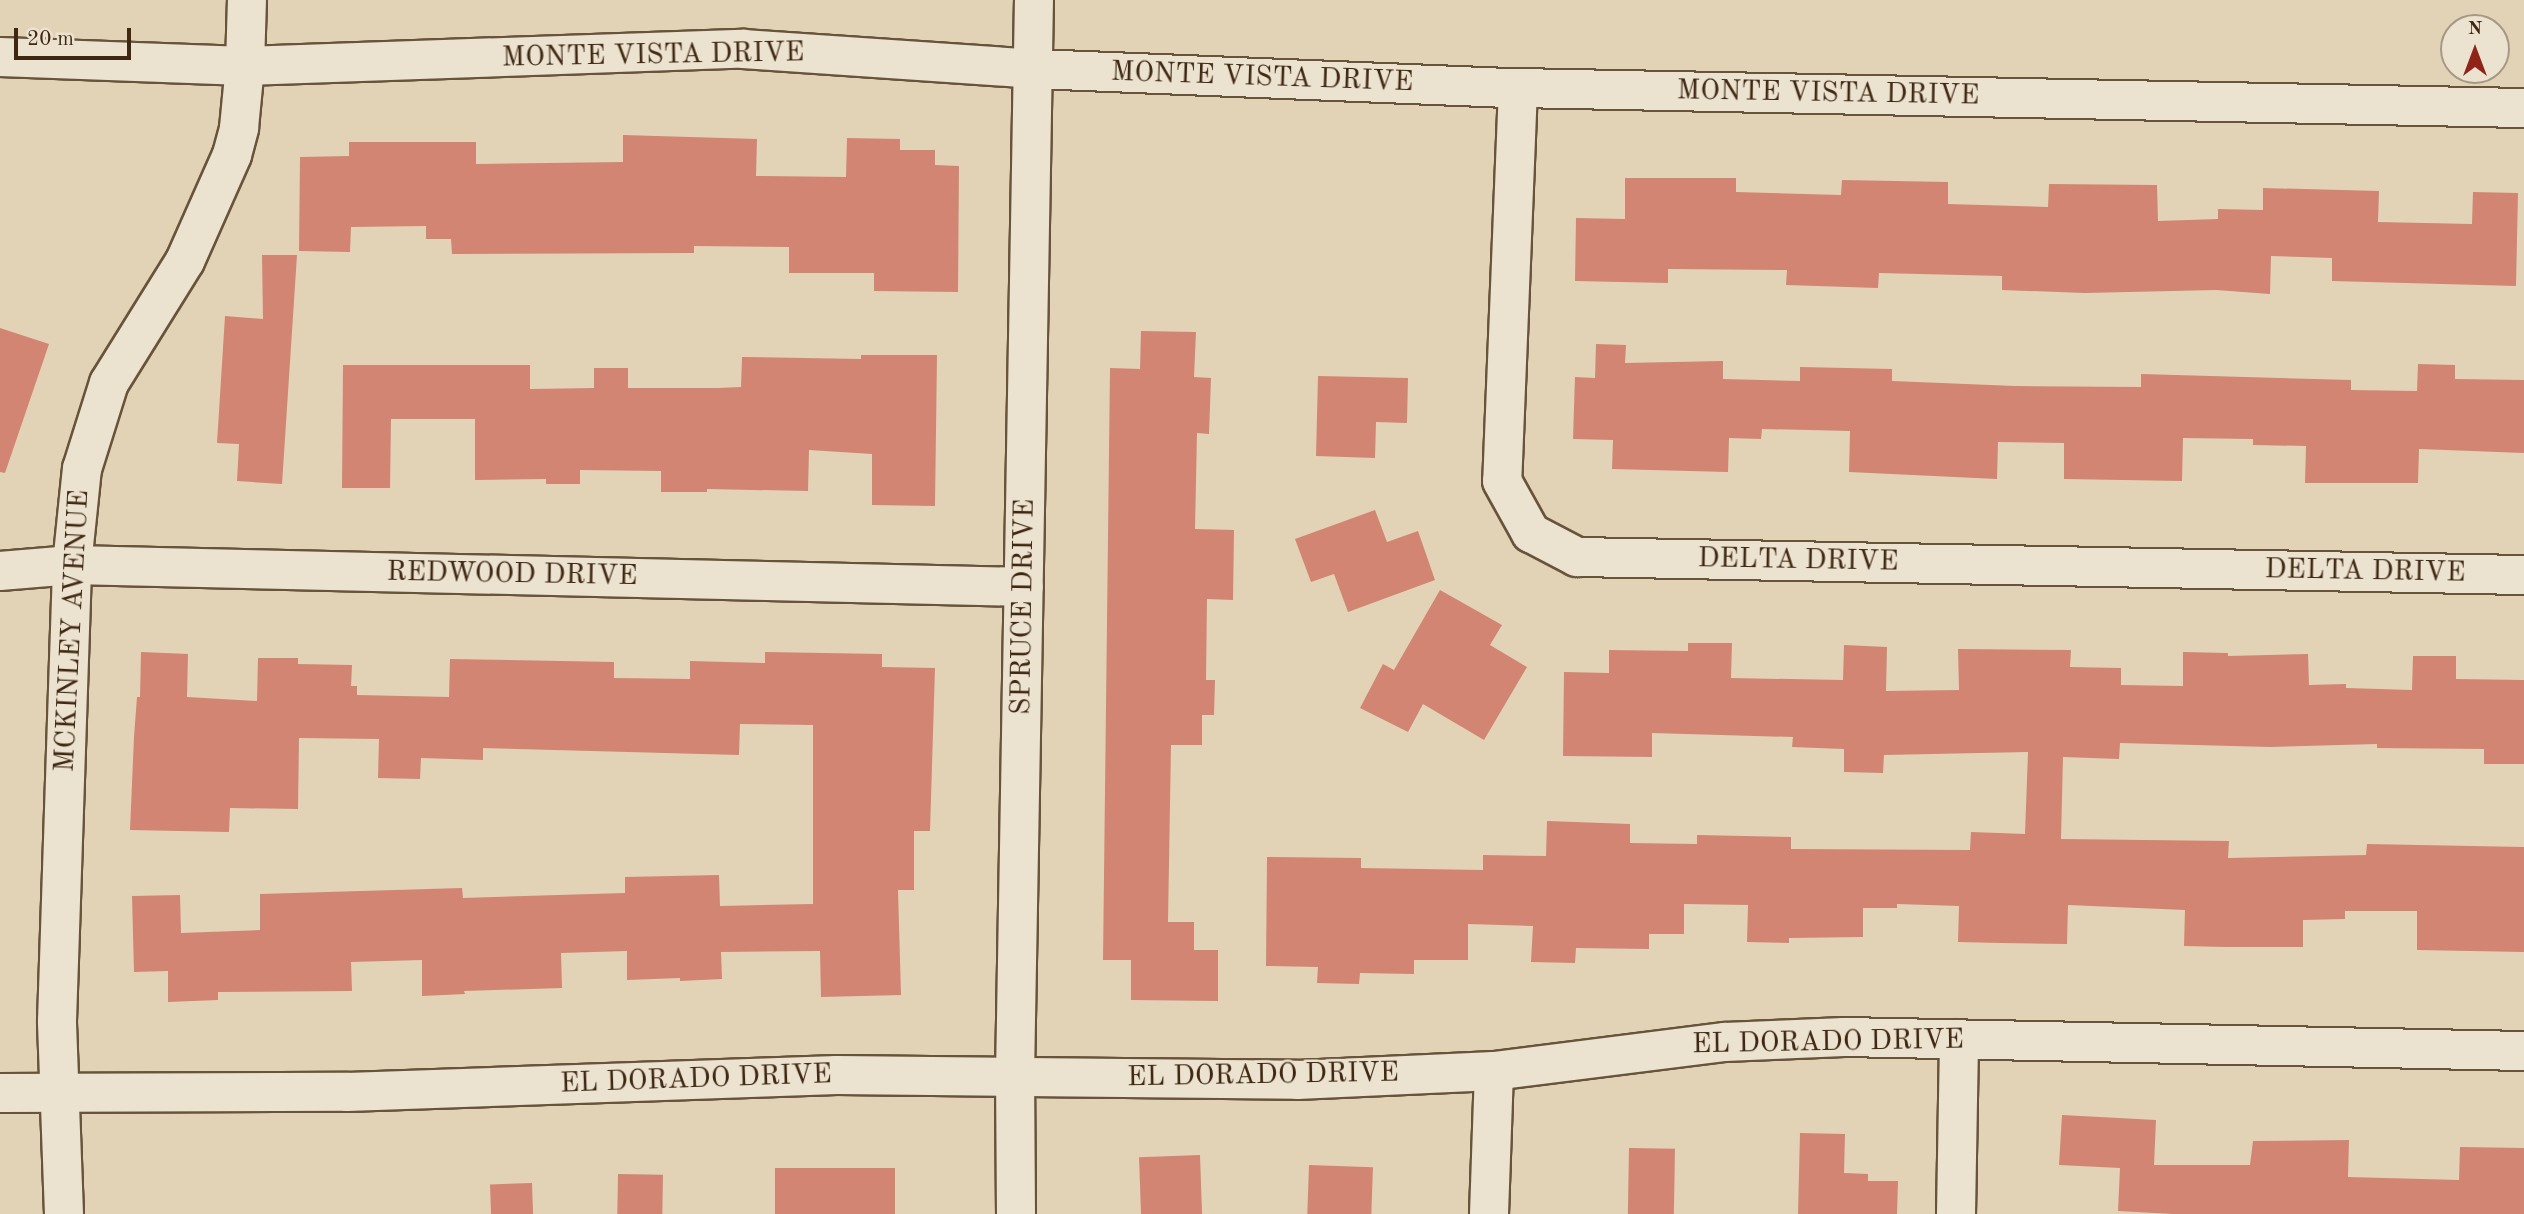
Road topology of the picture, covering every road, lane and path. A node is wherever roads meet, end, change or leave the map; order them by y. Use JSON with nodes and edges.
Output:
{"nodes":[{"id":1,"x":247,"y":0,"type":"edge"},
{"id":2,"x":1034,"y":0,"type":"edge"},
{"id":3,"x":0,"y":57,"type":"edge"},
{"id":4,"x":245,"y":66,"type":"junction"},
{"id":5,"x":1035,"y":69,"type":"junction"},
{"id":6,"x":1518,"y":88,"type":"junction"},
{"id":7,"x":2524,"y":108,"type":"edge"},
{"id":8,"x":72,"y":565,"type":"junction"},
{"id":9,"x":0,"y":571,"type":"edge"},
{"id":10,"x":2524,"y":575,"type":"edge"},
{"id":11,"x":1024,"y":587,"type":"junction"},
{"id":12,"x":1959,"y":1040,"type":"junction"},
{"id":13,"x":2524,"y":1051,"type":"edge"},
{"id":14,"x":1494,"y":1071,"type":"junction"},
{"id":15,"x":1015,"y":1076,"type":"junction"},
{"id":16,"x":58,"y":1091,"type":"junction"},
{"id":17,"x":0,"y":1093,"type":"edge"},
{"id":18,"x":64,"y":1214,"type":"edge"},
{"id":19,"x":1016,"y":1214,"type":"edge"},
{"id":20,"x":1489,"y":1214,"type":"edge"},
{"id":21,"x":1956,"y":1214,"type":"edge"}],
"edges":[{"from":1,"to":4,"type":"street","name":"MCKINLEY AVENUE"},
{"from":2,"to":5,"type":"street","name":"SPRUCE DRIVE"},
{"from":3,"to":4,"type":"street","name":"MONTE VISTA DRIVE"},
{"from":4,"to":5,"type":"street","name":"MONTE VISTA DRIVE"},
{"from":4,"to":8,"type":"street","name":"MCKINLEY AVENUE"},
{"from":5,"to":6,"type":"street","name":"MONTE VISTA DRIVE"},
{"from":5,"to":11,"type":"street","name":"SPRUCE DRIVE"},
{"from":6,"to":7,"type":"street","name":"MONTE VISTA DRIVE"},
{"from":6,"to":10,"type":"street","name":"DELTA DRIVE"},
{"from":8,"to":9,"type":"street","name":"REDWOOD DRIVE"},
{"from":8,"to":11,"type":"street","name":"REDWOOD DRIVE"},
{"from":8,"to":16,"type":"street","name":"MCKINLEY AVENUE"},
{"from":11,"to":15,"type":"street","name":"SPRUCE DRIVE"},
{"from":12,"to":13,"type":"street","name":"EL DORADO DRIVE"},
{"from":12,"to":14,"type":"street","name":"EL DORADO DRIVE"},
{"from":12,"to":21,"type":"street"},
{"from":14,"to":15,"type":"street","name":"EL DORADO DRIVE"},
{"from":14,"to":20,"type":"street"},
{"from":15,"to":16,"type":"street","name":"EL DORADO DRIVE"},
{"from":15,"to":19,"type":"street","name":"SPRUCE DRIVE"},
{"from":16,"to":17,"type":"street","name":"EL DORADO DRIVE"},
{"from":16,"to":18,"type":"street","name":"MCKINLEY AVENUE"}]}
